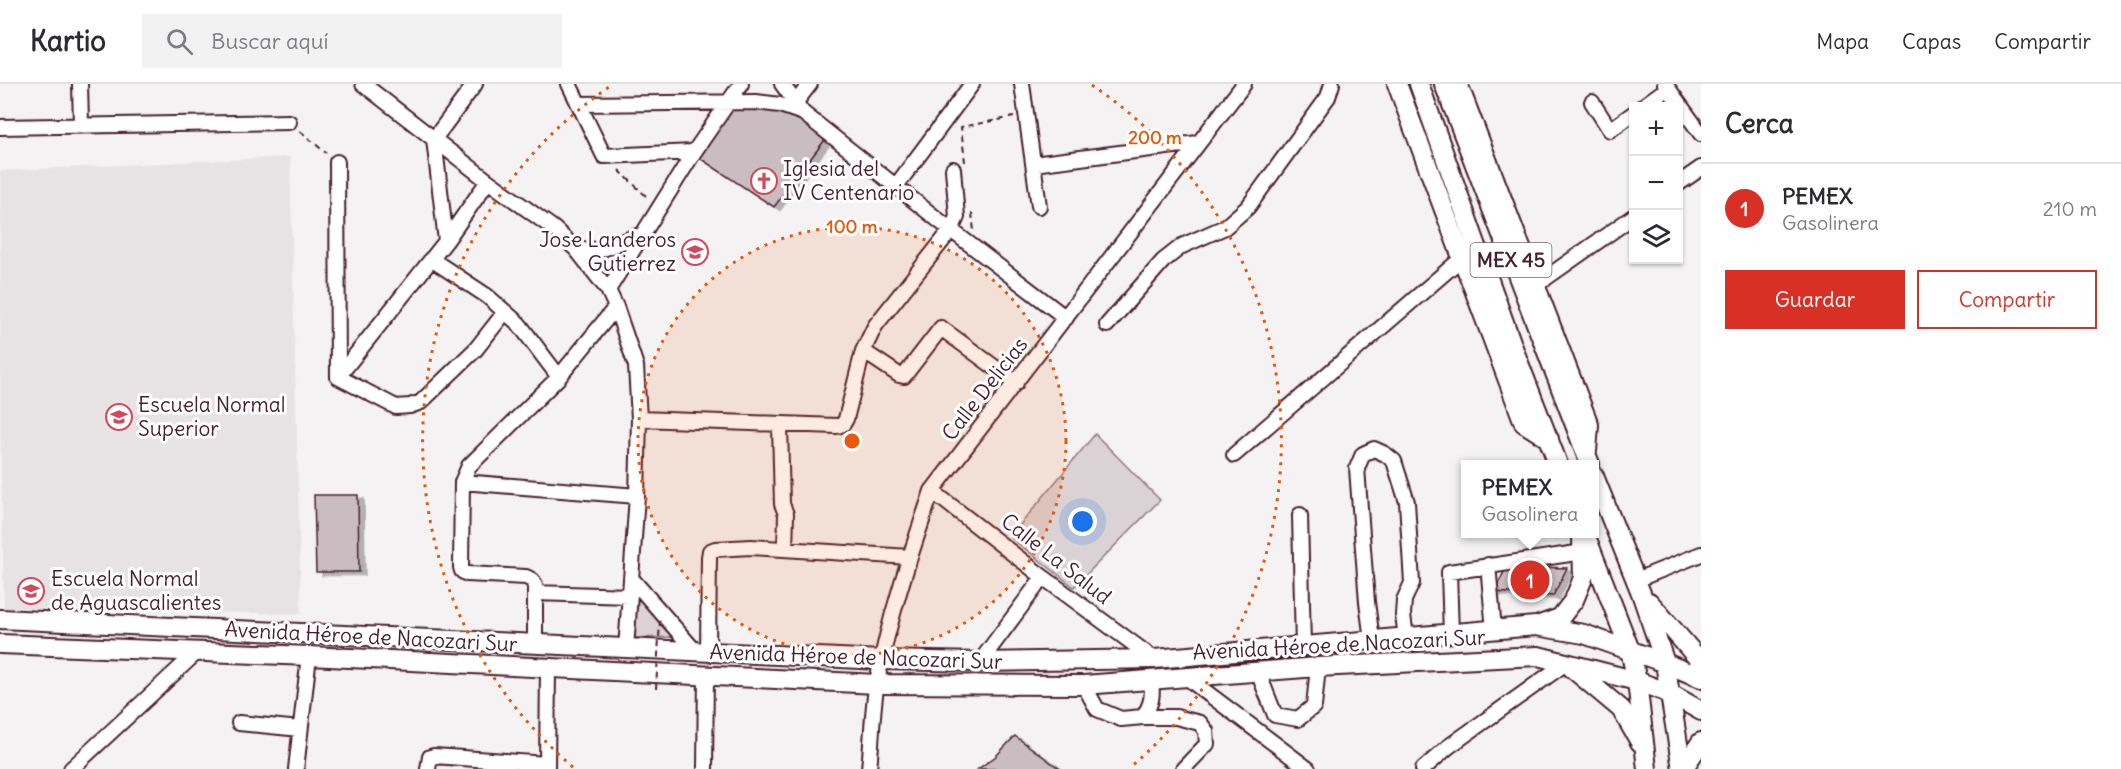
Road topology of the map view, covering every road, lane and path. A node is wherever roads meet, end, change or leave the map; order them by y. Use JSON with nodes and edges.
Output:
{"nodes":[{"id":1,"x":80,"y":84,"type":"edge"},
{"id":2,"x":363,"y":84,"type":"edge"},
{"id":3,"x":476,"y":84,"type":"edge"},
{"id":4,"x":569,"y":84,"type":"edge"},
{"id":5,"x":741,"y":84,"type":"edge"},
{"id":6,"x":782,"y":84,"type":"edge"},
{"id":7,"x":810,"y":84,"type":"edge"},
{"id":8,"x":972,"y":84,"type":"edge"},
{"id":9,"x":1022,"y":84,"type":"edge"},
{"id":10,"x":1244,"y":84,"type":"edge"},
{"id":11,"x":1332,"y":84,"type":"edge"},
{"id":12,"x":1397,"y":84,"type":"edge"},
{"id":13,"x":1419,"y":84,"type":"edge"},
{"id":14,"x":1444,"y":84,"type":"edge"},
{"id":15,"x":1458,"y":84,"type":"edge"},
{"id":16,"x":1666,"y":86,"type":"edge"},
{"id":17,"x":1592,"y":102,"type":"dead end"},
{"id":18,"x":1648,"y":102,"type":"edge"},
{"id":19,"x":728,"y":103,"type":"junction"},
{"id":20,"x":580,"y":104,"type":"junction"},
{"id":21,"x":799,"y":107,"type":"junction"},
{"id":22,"x":1026,"y":114,"type":"junction"},
{"id":23,"x":1629,"y":117,"type":"edge"},
{"id":24,"x":289,"y":122,"type":"joint"},
{"id":25,"x":81,"y":125,"type":"junction"},
{"id":26,"x":0,"y":127,"type":"edge"},
{"id":27,"x":1701,"y":134,"type":"edge"},
{"id":28,"x":434,"y":139,"type":"junction"},
{"id":29,"x":1198,"y":143,"type":"junction"},
{"id":30,"x":694,"y":152,"type":"junction"},
{"id":31,"x":604,"y":156,"type":"junction"},
{"id":32,"x":337,"y":162,"type":"joint"},
{"id":33,"x":1033,"y":164,"type":"junction"},
{"id":34,"x":1701,"y":168,"type":"edge"},
{"id":35,"x":960,"y":170,"type":"joint"},
{"id":36,"x":488,"y":181,"type":"junction"},
{"id":37,"x":1683,"y":181,"type":"edge"},
{"id":38,"x":896,"y":186,"type":"junction"},
{"id":39,"x":971,"y":204,"type":"dead end"},
{"id":40,"x":1039,"y":206,"type":"dead end"},
{"id":41,"x":659,"y":209,"type":"junction"},
{"id":42,"x":1629,"y":220,"type":"edge"},
{"id":43,"x":951,"y":230,"type":"junction"},
{"id":44,"x":643,"y":234,"type":"junction"},
{"id":45,"x":446,"y":241,"type":"junction"},
{"id":46,"x":576,"y":249,"type":"junction"},
{"id":47,"x":976,"y":249,"type":"junction"},
{"id":48,"x":1462,"y":258,"type":"junction"},
{"id":49,"x":431,"y":259,"type":"junction"},
{"id":50,"x":1536,"y":285,"type":"junction"},
{"id":51,"x":608,"y":290,"type":"junction"},
{"id":52,"x":616,"y":307,"type":"junction"},
{"id":53,"x":505,"y":312,"type":"junction"},
{"id":54,"x":1066,"y":318,"type":"junction"},
{"id":55,"x":1107,"y":325,"type":"dead end"},
{"id":56,"x":863,"y":351,"type":"junction"},
{"id":57,"x":338,"y":377,"type":"junction"},
{"id":58,"x":559,"y":377,"type":"junction"},
{"id":59,"x":1016,"y":383,"type":"junction"},
{"id":60,"x":639,"y":419,"type":"junction"},
{"id":61,"x":780,"y":426,"type":"junction"},
{"id":62,"x":1549,"y":439,"type":"junction"},
{"id":63,"x":1234,"y":455,"type":"dead end"},
{"id":64,"x":1556,"y":460,"type":"edge"},
{"id":65,"x":1588,"y":460,"type":"edge"},
{"id":66,"x":462,"y":482,"type":"junction"},
{"id":67,"x":1599,"y":488,"type":"edge"},
{"id":68,"x":932,"y":491,"type":"junction"},
{"id":69,"x":637,"y":496,"type":"junction"},
{"id":70,"x":1300,"y":515,"type":"dead end"},
{"id":71,"x":1585,"y":543,"type":"edge"},
{"id":72,"x":785,"y":549,"type":"junction"},
{"id":73,"x":1701,"y":554,"type":"edge"},
{"id":74,"x":910,"y":557,"type":"junction"},
{"id":75,"x":1488,"y":565,"type":"junction"},
{"id":76,"x":1043,"y":577,"type":"junction"},
{"id":77,"x":631,"y":578,"type":"junction"},
{"id":78,"x":1639,"y":586,"type":"junction"},
{"id":79,"x":535,"y":593,"type":"junction"},
{"id":80,"x":630,"y":597,"type":"junction"},
{"id":81,"x":0,"y":619,"type":"edge"},
{"id":82,"x":660,"y":621,"type":"dead end"},
{"id":83,"x":1536,"y":626,"type":"junction"},
{"id":84,"x":1494,"y":630,"type":"junction"},
{"id":85,"x":1450,"y":634,"type":"junction"},
{"id":86,"x":1406,"y":638,"type":"junction"},
{"id":87,"x":1372,"y":640,"type":"junction"},
{"id":88,"x":0,"y":644,"type":"edge"},
{"id":89,"x":534,"y":644,"type":"junction"},
{"id":90,"x":1303,"y":647,"type":"junction"},
{"id":91,"x":626,"y":649,"type":"junction"},
{"id":92,"x":1630,"y":650,"type":"junction"},
{"id":93,"x":702,"y":651,"type":"junction"},
{"id":94,"x":196,"y":652,"type":"junction"},
{"id":95,"x":309,"y":656,"type":"junction"},
{"id":96,"x":1154,"y":659,"type":"junction"},
{"id":97,"x":882,"y":660,"type":"junction"},
{"id":98,"x":980,"y":662,"type":"junction"},
{"id":99,"x":1701,"y":662,"type":"edge"},
{"id":100,"x":1566,"y":663,"type":"junction"},
{"id":101,"x":1665,"y":663,"type":"junction"},
{"id":102,"x":1318,"y":667,"type":"junction"},
{"id":103,"x":548,"y":668,"type":"junction"},
{"id":104,"x":1258,"y":672,"type":"junction"},
{"id":105,"x":706,"y":675,"type":"junction"},
{"id":106,"x":1186,"y":677,"type":"junction"},
{"id":107,"x":1701,"y":678,"type":"edge"},
{"id":108,"x":1152,"y":680,"type":"junction"},
{"id":109,"x":1637,"y":681,"type":"junction"},
{"id":110,"x":877,"y":684,"type":"junction"},
{"id":111,"x":1084,"y":685,"type":"junction"},
{"id":112,"x":656,"y":689,"type":"dead end"},
{"id":113,"x":1671,"y":694,"type":"junction"},
{"id":114,"x":1701,"y":711,"type":"edge"},
{"id":115,"x":1143,"y":717,"type":"junction"},
{"id":116,"x":239,"y":723,"type":"dead end"},
{"id":117,"x":300,"y":729,"type":"junction"},
{"id":118,"x":1701,"y":742,"type":"edge"},
{"id":119,"x":1646,"y":760,"type":"edge"},
{"id":120,"x":547,"y":766,"type":"edge"},
{"id":121,"x":71,"y":769,"type":"edge"},
{"id":122,"x":296,"y":769,"type":"edge"},
{"id":123,"x":428,"y":769,"type":"edge"},
{"id":124,"x":705,"y":769,"type":"edge"},
{"id":125,"x":869,"y":769,"type":"edge"},
{"id":126,"x":1183,"y":769,"type":"edge"},
{"id":127,"x":1308,"y":769,"type":"edge"},
{"id":128,"x":1423,"y":769,"type":"edge"},
{"id":129,"x":1683,"y":769,"type":"edge"}],
"edges":[{"from":1,"to":25,"type":"street"},
{"from":2,"to":28,"type":"street"},
{"from":3,"to":28,"type":"street"},
{"from":4,"to":20,"type":"street"},
{"from":5,"to":19,"type":"street"},
{"from":6,"to":21,"type":"street"},
{"from":7,"to":21,"type":"street"},
{"from":8,"to":38,"type":"street"},
{"from":9,"to":22,"type":"street"},
{"from":10,"to":29,"type":"street","name":"Calle Delicias"},
{"from":11,"to":55,"type":"street"},
{"from":12,"to":48,"type":"main road"},
{"from":13,"to":62,"type":"main road","number":"MEX 45"},
{"from":14,"to":65,"type":"main road","number":"MEX 45"},
{"from":15,"to":50,"type":"main road"},
{"from":16,"to":18,"type":"street"},
{"from":16,"to":27,"type":"street"},
{"from":17,"to":23,"type":"street"},
{"from":19,"to":20,"type":"street"},
{"from":19,"to":21,"type":"street"},
{"from":19,"to":30,"type":"street"},
{"from":20,"to":31,"type":"street"},
{"from":21,"to":38,"type":"street"},
{"from":22,"to":33,"type":"street"},
{"from":22,"to":35,"type":"path"},
{"from":24,"to":25,"type":"street"},
{"from":24,"to":32,"type":"path"},
{"from":25,"to":26,"type":"street"},
{"from":28,"to":36,"type":"street"},
{"from":28,"to":45,"type":"street"},
{"from":29,"to":33,"type":"street"},
{"from":29,"to":54,"type":"street","name":"Calle Delicias"},
{"from":30,"to":31,"type":"street"},
{"from":30,"to":41,"type":"street"},
{"from":31,"to":41,"type":"path"},
{"from":32,"to":57,"type":"street"},
{"from":33,"to":40,"type":"street"},
{"from":34,"to":37,"type":"street"},
{"from":35,"to":43,"type":"street"},
{"from":36,"to":45,"type":"street"},
{"from":36,"to":46,"type":"street"},
{"from":38,"to":43,"type":"street"},
{"from":39,"to":47,"type":"path"},
{"from":41,"to":44,"type":"street"},
{"from":42,"to":50,"type":"street"},
{"from":43,"to":47,"type":"street"},
{"from":43,"to":56,"type":"street"},
{"from":44,"to":46,"type":"street"},
{"from":44,"to":51,"type":"street"},
{"from":45,"to":49,"type":"street"},
{"from":46,"to":51,"type":"street"},
{"from":47,"to":54,"type":"street"},
{"from":48,"to":62,"type":"main road"},
{"from":48,"to":63,"type":"street"},
{"from":49,"to":53,"type":"street"},
{"from":49,"to":57,"type":"street"},
{"from":50,"to":65,"type":"main road"},
{"from":51,"to":52,"type":"street"},
{"from":52,"to":58,"type":"street"},
{"from":52,"to":60,"type":"street"},
{"from":53,"to":57,"type":"street"},
{"from":53,"to":58,"type":"street"},
{"from":54,"to":59,"type":"street","name":"Calle Delicias"},
{"from":56,"to":59,"type":"street"},
{"from":56,"to":61,"type":"street"},
{"from":58,"to":66,"type":"street"},
{"from":59,"to":68,"type":"street","name":"Calle Delicias"},
{"from":60,"to":61,"type":"street"},
{"from":60,"to":69,"type":"street"},
{"from":61,"to":72,"type":"street"},
{"from":62,"to":64,"type":"main road","number":"MEX 45"},
{"from":66,"to":69,"type":"street"},
{"from":66,"to":79,"type":"street"},
{"from":67,"to":78,"type":"main road"},
{"from":68,"to":74,"type":"street","name":"Calle Delicias"},
{"from":68,"to":76,"type":"street","name":"Calle La Salud"},
{"from":69,"to":77,"type":"street"},
{"from":70,"to":90,"type":"street"},
{"from":71,"to":75,"type":"street"},
{"from":71,"to":83,"type":"main road"},
{"from":71,"to":92,"type":"main road"},
{"from":72,"to":74,"type":"street"},
{"from":72,"to":93,"type":"street"},
{"from":73,"to":78,"type":"street"},
{"from":74,"to":97,"type":"street","name":"Calle Delicias"},
{"from":75,"to":84,"type":"street"},
{"from":75,"to":85,"type":"street"},
{"from":76,"to":96,"type":"street","name":"Calle La Salud"},
{"from":76,"to":98,"type":"street"},
{"from":77,"to":80,"type":"street"},
{"from":77,"to":93,"type":"street"},
{"from":78,"to":99,"type":"main road"},
{"from":78,"to":101,"type":"main road"},
{"from":79,"to":80,"type":"street"},
{"from":79,"to":89,"type":"street"},
{"from":80,"to":91,"type":"street"},
{"from":81,"to":89,"type":"main road","name":"Avenida Héroe de Nacozari Sur"},
{"from":82,"to":112,"type":"path","bridge":true},
{"from":83,"to":84,"type":"main road","name":"Avenida Héroe de Nacozari Sur"},
{"from":83,"to":92,"type":"main road","name":"Avenida Héroe de Nacozari Sur"},
{"from":84,"to":85,"type":"main road","name":"Avenida Héroe de Nacozari Sur"},
{"from":85,"to":86,"type":"main road","name":"Avenida Héroe de Nacozari Sur"},
{"from":86,"to":87,"type":"main road","name":"Avenida Héroe de Nacozari Sur"},
{"from":86,"to":87,"type":"street"},
{"from":87,"to":90,"type":"main road","name":"Avenida Héroe de Nacozari Sur"},
{"from":88,"to":94,"type":"main road","name":"Avenida Héroe de Nacozari Sur"},
{"from":89,"to":91,"type":"main road","name":"Avenida Héroe de Nacozari Sur"},
{"from":90,"to":96,"type":"main road","name":"Avenida Héroe de Nacozari Sur"},
{"from":91,"to":93,"type":"main road","name":"Avenida Héroe de Nacozari Sur"},
{"from":92,"to":101,"type":"main road","name":"Avenida Héroe de Nacozari Sur"},
{"from":92,"to":109,"type":"main road"},
{"from":93,"to":97,"type":"main road","name":"Avenida Héroe de Nacozari Sur"},
{"from":94,"to":95,"type":"main road","name":"Avenida Héroe de Nacozari Sur"},
{"from":94,"to":121,"type":"street"},
{"from":95,"to":103,"type":"main road","name":"Avenida Héroe de Nacozari Sur"},
{"from":95,"to":117,"type":"street"},
{"from":96,"to":98,"type":"main road","name":"Avenida Héroe de Nacozari Sur"},
{"from":97,"to":98,"type":"main road","name":"Avenida Héroe de Nacozari Sur"},
{"from":97,"to":110,"type":"street","name":"Calle Delicias"},
{"from":100,"to":102,"type":"main road","name":"Avenida Héroe de Nacozari Sur"},
{"from":100,"to":109,"type":"main road","name":"Avenida Héroe de Nacozari Sur"},
{"from":100,"to":119,"type":"main road"},
{"from":100,"to":128,"type":"street"},
{"from":101,"to":107,"type":"main road","name":"Avenida Héroe de Nacozari Sur"},
{"from":101,"to":113,"type":"main road"},
{"from":102,"to":104,"type":"main road","name":"Avenida Héroe de Nacozari Sur"},
{"from":102,"to":104,"type":"street"},
{"from":103,"to":105,"type":"main road","name":"Avenida Héroe de Nacozari Sur"},
{"from":103,"to":120,"type":"street"},
{"from":104,"to":106,"type":"main road","name":"Avenida Héroe de Nacozari Sur"},
{"from":105,"to":110,"type":"main road","name":"Avenida Héroe de Nacozari Sur"},
{"from":105,"to":124,"type":"street"},
{"from":106,"to":108,"type":"main road","name":"Avenida Héroe de Nacozari Sur"},
{"from":106,"to":127,"type":"street"},
{"from":108,"to":111,"type":"main road","name":"Avenida Héroe de Nacozari Sur"},
{"from":108,"to":115,"type":"street"},
{"from":109,"to":113,"type":"main road","name":"Avenida Héroe de Nacozari Sur"},
{"from":109,"to":119,"type":"main road"},
{"from":110,"to":111,"type":"main road","name":"Avenida Héroe de Nacozari Sur"},
{"from":110,"to":125,"type":"street","name":"Calle Delicias"},
{"from":111,"to":115,"type":"street"},
{"from":113,"to":114,"type":"main road","name":"Avenida Héroe de Nacozari Sur"},
{"from":113,"to":129,"type":"main road"},
{"from":115,"to":126,"type":"street"},
{"from":116,"to":117,"type":"street"},
{"from":117,"to":122,"type":"street"},
{"from":118,"to":129,"type":"main road"},
{"from":120,"to":123,"type":"street"}]}
